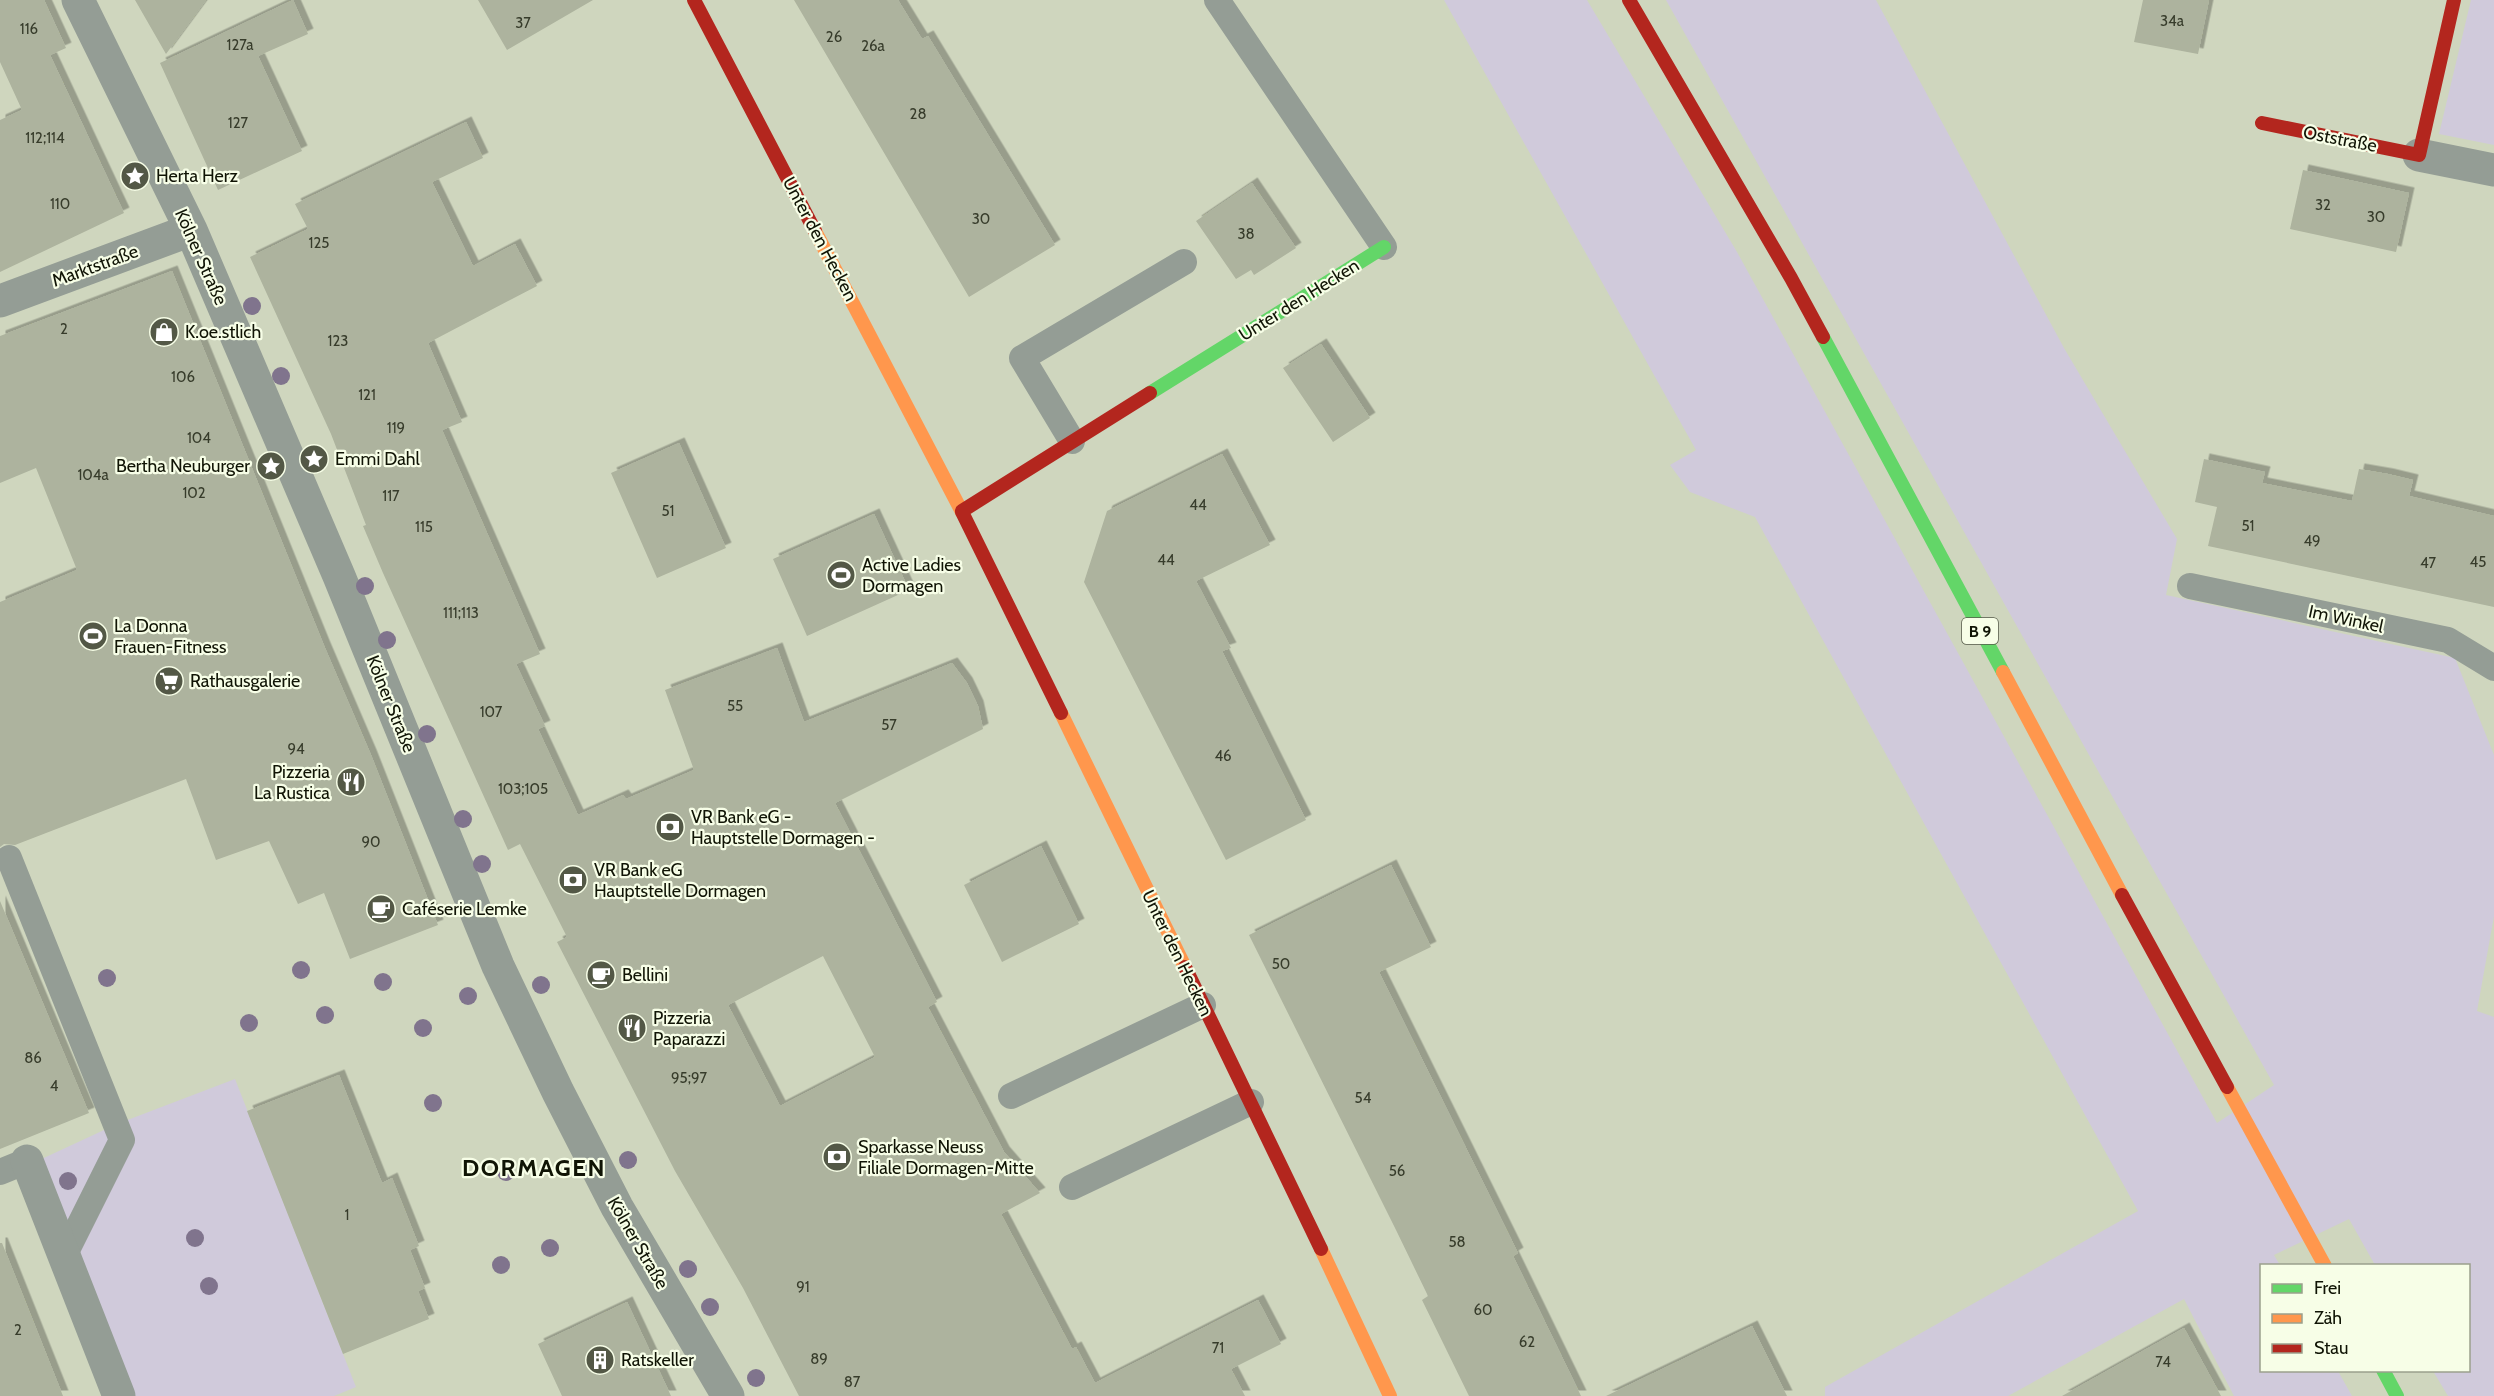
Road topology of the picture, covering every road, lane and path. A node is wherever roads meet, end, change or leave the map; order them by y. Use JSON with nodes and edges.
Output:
{"nodes":[{"id":1,"x":78,"y":0,"type":"edge"},
{"id":2,"x":694,"y":0,"type":"edge"},
{"id":3,"x":1217,"y":0,"type":"edge"},
{"id":4,"x":1629,"y":0,"type":"edge"},
{"id":5,"x":2454,"y":0,"type":"edge"},
{"id":6,"x":2262,"y":123,"type":"dead end"},
{"id":7,"x":2419,"y":154,"type":"junction"},
{"id":8,"x":2494,"y":170,"type":"edge"},
{"id":9,"x":191,"y":230,"type":"junction"},
{"id":10,"x":1384,"y":247,"type":"joint"},
{"id":11,"x":1184,"y":262,"type":"dead end"},
{"id":12,"x":0,"y":301,"type":"edge"},
{"id":13,"x":1072,"y":441,"type":"junction"},
{"id":14,"x":962,"y":511,"type":"junction"},
{"id":15,"x":2190,"y":586,"type":"dead end"},
{"id":16,"x":2494,"y":669,"type":"edge"},
{"id":17,"x":9,"y":858,"type":"dead end"},
{"id":18,"x":1203,"y":1005,"type":"junction"},
{"id":19,"x":1011,"y":1096,"type":"dead end"},
{"id":20,"x":1251,"y":1102,"type":"junction"},
{"id":21,"x":13,"y":1167,"type":"edge"},
{"id":22,"x":1072,"y":1187,"type":"dead end"},
{"id":23,"x":64,"y":1256,"type":"junction"},
{"id":24,"x":2324,"y":1264,"type":"edge"},
{"id":25,"x":2383,"y":1372,"type":"edge"},
{"id":26,"x":118,"y":1396,"type":"edge"},
{"id":27,"x":728,"y":1396,"type":"edge"},
{"id":28,"x":1390,"y":1396,"type":"edge"},
{"id":29,"x":2397,"y":1396,"type":"edge"}],
"edges":[{"from":1,"to":9,"type":"street","name":"Kölner Straße"},
{"from":2,"to":14,"type":"street","name":"Unter den Hecken"},
{"from":3,"to":10,"type":"lane","name":"Unter den Hecken"},
{"from":4,"to":24,"type":"street","number":"B 9"},
{"from":5,"to":7,"type":"street"},
{"from":6,"to":7,"type":"street","name":"Oststraße"},
{"from":7,"to":8,"type":"street","name":"Oststraße"},
{"from":9,"to":12,"type":"street","name":"Marktstraße"},
{"from":9,"to":27,"type":"street","name":"Kölner Straße"},
{"from":10,"to":13,"type":"street","name":"Unter den Hecken"},
{"from":11,"to":13,"type":"lane"},
{"from":13,"to":14,"type":"street","name":"Unter den Hecken"},
{"from":14,"to":18,"type":"street","name":"Unter den Hecken"},
{"from":15,"to":16,"type":"lane","name":"Im Winkel"},
{"from":17,"to":23,"type":"lane"},
{"from":18,"to":19,"type":"lane"},
{"from":18,"to":20,"type":"street","name":"Unter den Hecken"},
{"from":20,"to":22,"type":"lane"},
{"from":20,"to":28,"type":"street","name":"Unter den Hecken"},
{"from":21,"to":23,"type":"street"},
{"from":23,"to":26,"type":"street"},
{"from":25,"to":29,"type":"street"}]}
